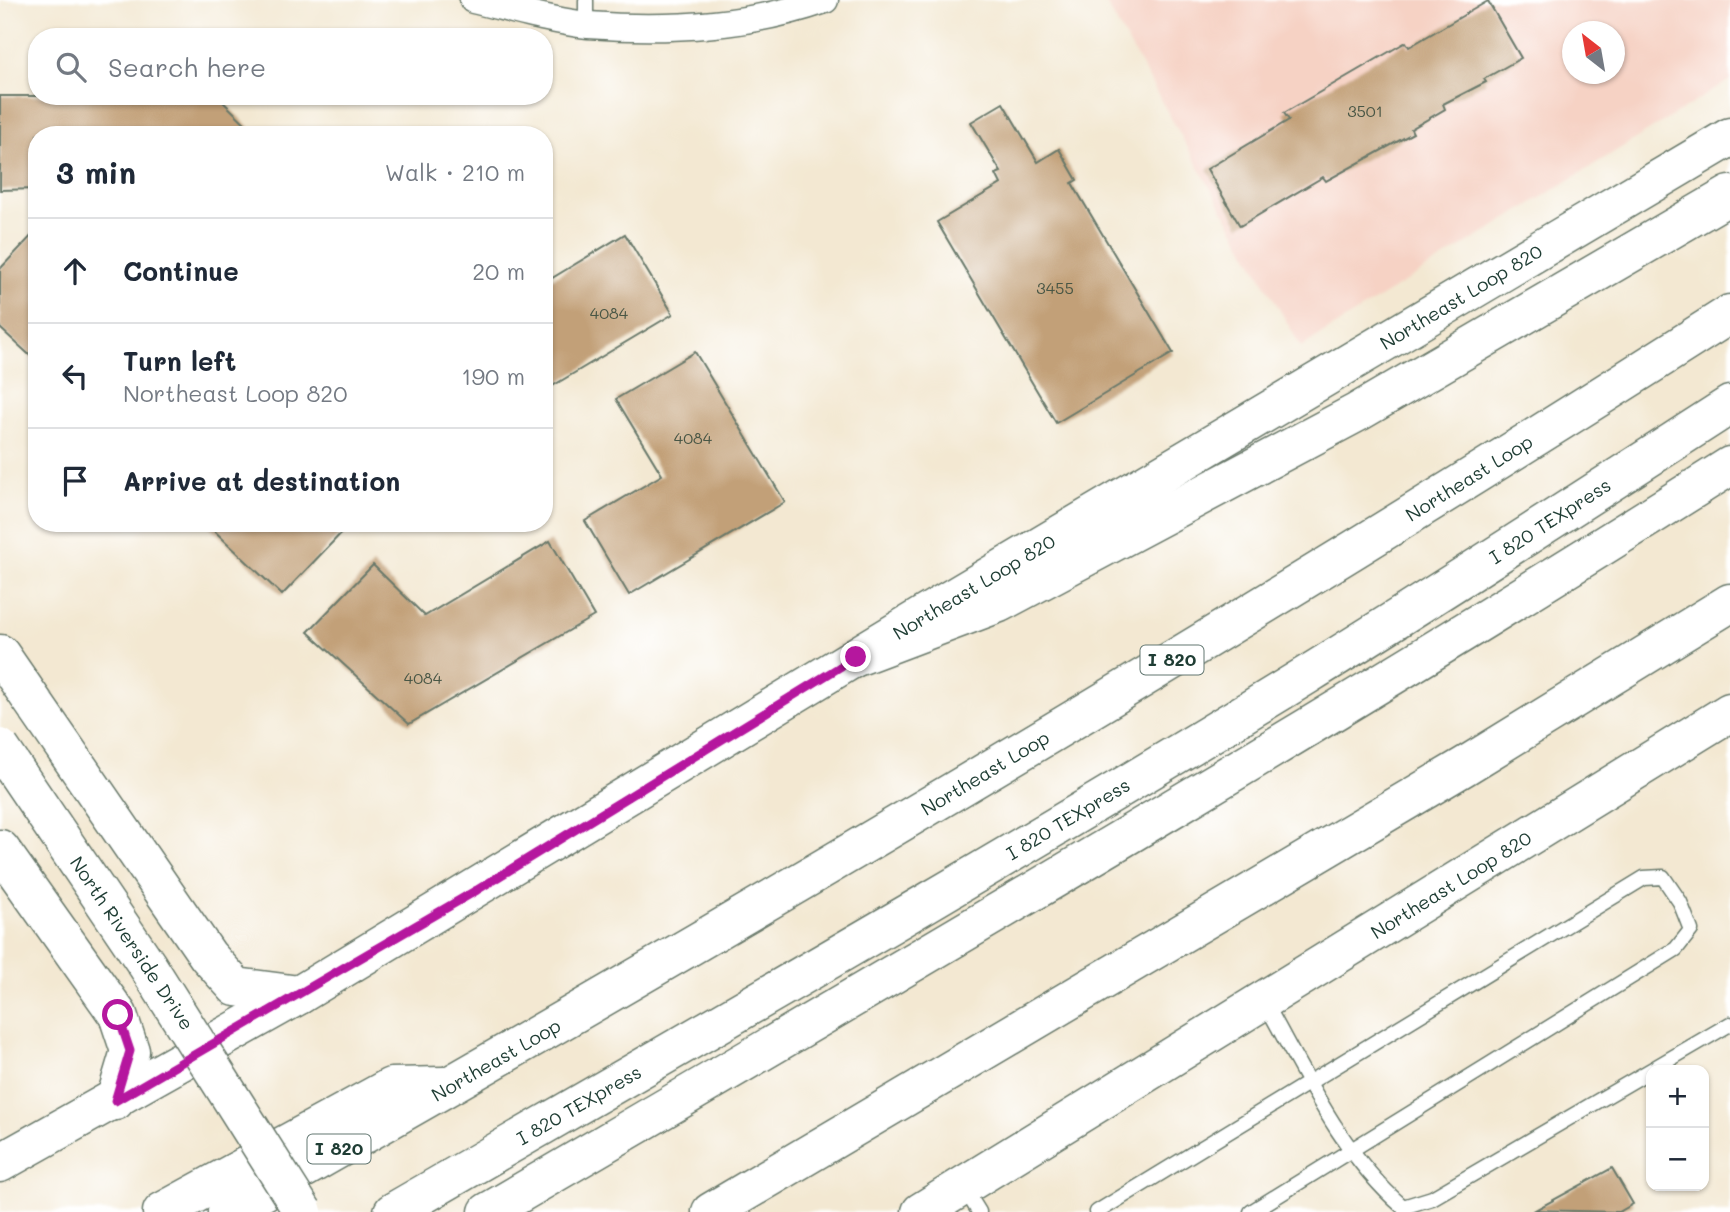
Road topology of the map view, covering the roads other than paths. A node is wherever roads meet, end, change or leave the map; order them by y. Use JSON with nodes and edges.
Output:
{"nodes":[{"id":1,"x":474,"y":0,"type":"edge"},
{"id":2,"x":825,"y":0,"type":"edge"},
{"id":3,"x":586,"y":12,"type":"edge"},
{"id":4,"x":1730,"y":137,"type":"edge"},
{"id":5,"x":1730,"y":195,"type":"edge"},
{"id":6,"x":1730,"y":314,"type":"edge"},
{"id":7,"x":1730,"y":405,"type":"edge"},
{"id":8,"x":1730,"y":466,"type":"edge"},
{"id":9,"x":1730,"y":603,"type":"edge"},
{"id":10,"x":0,"y":653,"type":"edge"},
{"id":11,"x":856,"y":657,"type":"junction"},
{"id":12,"x":1726,"y":723,"type":"edge"},
{"id":13,"x":0,"y":748,"type":"edge"},
{"id":14,"x":0,"y":849,"type":"edge"},
{"id":15,"x":299,"y":995,"type":"junction"},
{"id":16,"x":1264,"y":1000,"type":"junction"},
{"id":17,"x":1730,"y":1024,"type":"edge"},
{"id":18,"x":1310,"y":1082,"type":"junction"},
{"id":19,"x":450,"y":1086,"type":"junction"},
{"id":20,"x":115,"y":1101,"type":"junction"},
{"id":21,"x":1352,"y":1149,"type":"junction"},
{"id":22,"x":0,"y":1163,"type":"edge"},
{"id":23,"x":971,"y":1199,"type":"edge"},
{"id":24,"x":162,"y":1212,"type":"edge"},
{"id":25,"x":227,"y":1212,"type":"edge"},
{"id":26,"x":303,"y":1212,"type":"edge"},
{"id":27,"x":393,"y":1212,"type":"edge"},
{"id":28,"x":488,"y":1212,"type":"edge"},
{"id":29,"x":711,"y":1212,"type":"edge"},
{"id":30,"x":921,"y":1212,"type":"edge"},
{"id":31,"x":1097,"y":1212,"type":"edge"},
{"id":32,"x":1251,"y":1212,"type":"edge"}],
"edges":[{"from":1,"to":3,"type":"street"},
{"from":2,"to":3,"type":"street"},
{"from":4,"to":11,"type":"main road","name":"Northeast Loop 820"},
{"from":5,"to":11,"type":"main road"},
{"from":6,"to":19,"type":"main road","name":"Northeast Loop","number":"I 820"},
{"from":7,"to":27,"type":"main road","name":"I 820 TEXpress"},
{"from":8,"to":28,"type":"main road"},
{"from":9,"to":29,"type":"main road"},
{"from":10,"to":15,"type":"main road"},
{"from":11,"to":15,"type":"main road","name":"Northeast Loop 820"},
{"from":12,"to":16,"type":"main road","name":"Northeast Loop 820"},
{"from":13,"to":26,"type":"main road","name":"North Riverside Drive","bridge":true},
{"from":14,"to":20,"type":"main road"},
{"from":15,"to":20,"type":"main road","name":"Northeast Loop 820"},
{"from":16,"to":18,"type":"lane"},
{"from":16,"to":23,"type":"main road","name":"Northeast Loop 820"},
{"from":17,"to":21,"type":"lane"},
{"from":18,"to":21,"type":"lane"},
{"from":18,"to":21,"type":"lane"},
{"from":18,"to":31,"type":"lane"},
{"from":19,"to":24,"type":"main road"},
{"from":19,"to":25,"type":"main road","name":"Northeast Loop","number":"I 820"},
{"from":20,"to":22,"type":"main road","name":"Northeast Loop 820"},
{"from":21,"to":32,"type":"lane"},
{"from":23,"to":30,"type":"main road","name":"Northeast Loop 820"}]}
